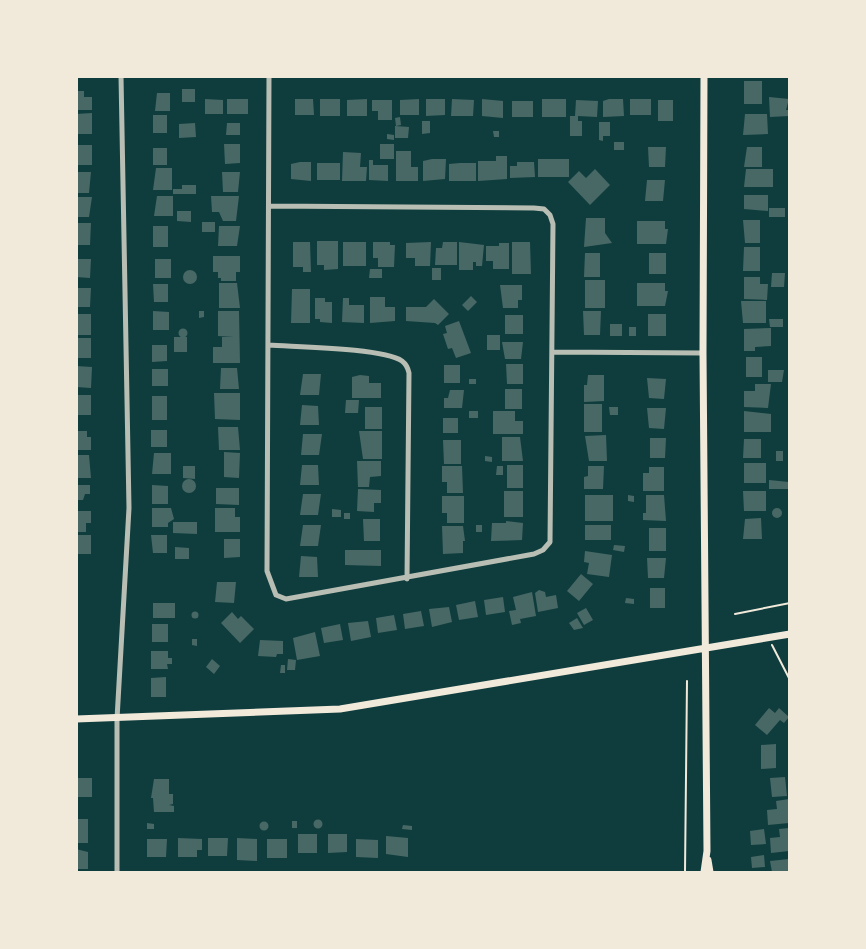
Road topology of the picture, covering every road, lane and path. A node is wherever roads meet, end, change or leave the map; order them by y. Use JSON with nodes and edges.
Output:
{"nodes":[{"id":1,"x":121,"y":76,"type":"edge"},
{"id":2,"x":269,"y":76,"type":"edge"},
{"id":3,"x":704,"y":76,"type":"edge"},
{"id":4,"x":269,"y":206,"type":"junction"},
{"id":5,"x":269,"y":345,"type":"junction"},
{"id":6,"x":553,"y":352,"type":"junction"},
{"id":7,"x":703,"y":353,"type":"junction"},
{"id":8,"x":407,"y":579,"type":"junction"},
{"id":9,"x":789,"y":603,"type":"edge"},
{"id":10,"x":735,"y":614,"type":"dead end"},
{"id":11,"x":789,"y":634,"type":"edge"},
{"id":12,"x":769,"y":637,"type":"junction"},
{"id":13,"x":705,"y":647,"type":"junction"},
{"id":14,"x":789,"y":680,"type":"edge"},
{"id":15,"x":687,"y":681,"type":"dead end"},
{"id":16,"x":76,"y":719,"type":"edge"},
{"id":17,"x":117,"y":719,"type":"junction"},
{"id":18,"x":707,"y":851,"type":"junction"},
{"id":19,"x":117,"y":873,"type":"edge"},
{"id":20,"x":685,"y":873,"type":"edge"},
{"id":21,"x":704,"y":873,"type":"edge"},
{"id":22,"x":710,"y":873,"type":"edge"}],
"edges":[{"from":1,"to":17,"type":"street"},
{"from":2,"to":4,"type":"street"},
{"from":3,"to":7,"type":"main road"},
{"from":4,"to":5,"type":"street"},
{"from":4,"to":6,"type":"street"},
{"from":5,"to":8,"type":"street"},
{"from":5,"to":8,"type":"street"},
{"from":6,"to":7,"type":"street"},
{"from":6,"to":8,"type":"street"},
{"from":7,"to":13,"type":"main road"},
{"from":9,"to":10,"type":"path"},
{"from":11,"to":12,"type":"main road"},
{"from":12,"to":13,"type":"main road"},
{"from":12,"to":14,"type":"path"},
{"from":13,"to":17,"type":"main road"},
{"from":13,"to":18,"type":"main road"},
{"from":15,"to":20,"type":"path"},
{"from":16,"to":17,"type":"main road"},
{"from":17,"to":19,"type":"street"},
{"from":18,"to":21,"type":"main road"},
{"from":18,"to":22,"type":"main road"}]}
